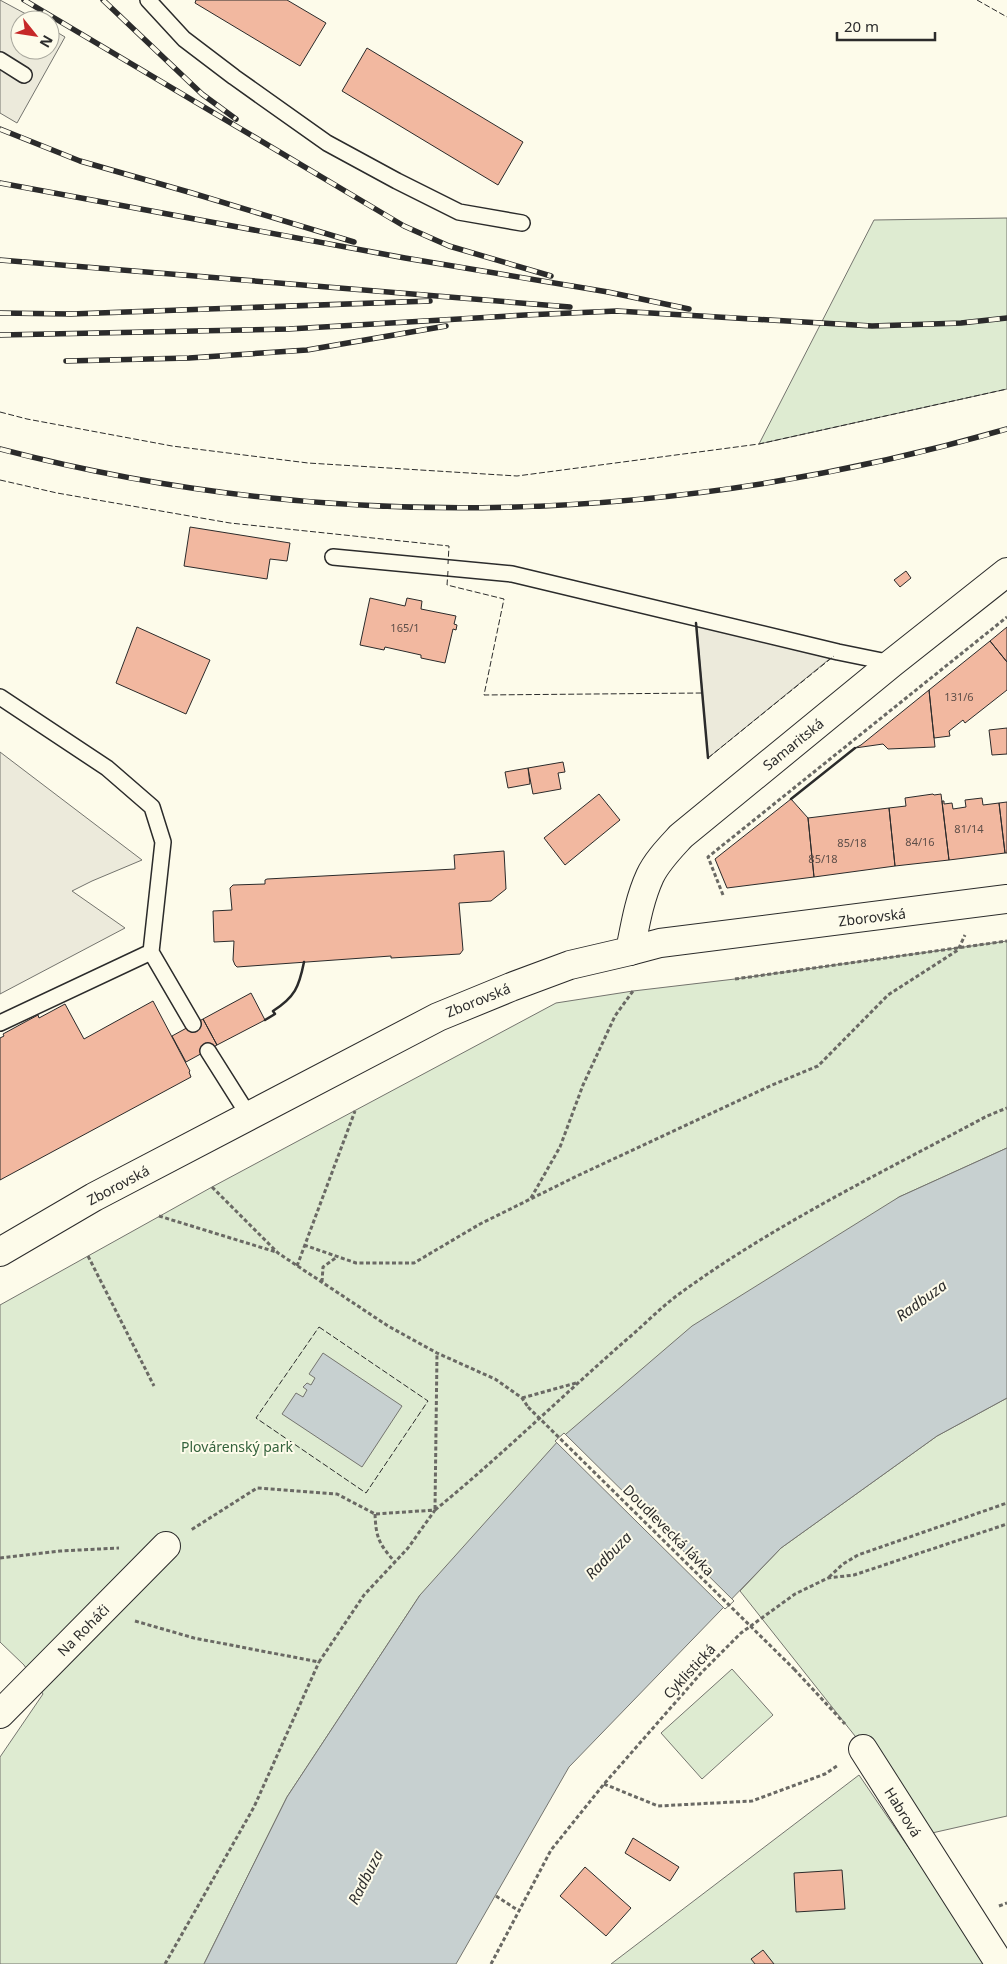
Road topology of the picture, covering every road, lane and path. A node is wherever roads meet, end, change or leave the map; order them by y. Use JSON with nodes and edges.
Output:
{"nodes":[{"id":1,"x":148,"y":0,"type":"edge"},
{"id":2,"x":0,"y":60,"type":"edge"},
{"id":3,"x":24,"y":75,"type":"dead end"},
{"id":4,"x":522,"y":223,"type":"dead end"},
{"id":5,"x":333,"y":557,"type":"dead end"},
{"id":6,"x":1007,"y":572,"type":"edge"},
{"id":7,"x":1007,"y":616,"type":"edge"},
{"id":8,"x":892,"y":663,"type":"junction"},
{"id":9,"x":0,"y":697,"type":"edge"},
{"id":10,"x":723,"y":895,"type":"dead end"},
{"id":11,"x":1007,"y":899,"type":"edge"},
{"id":12,"x":980,"y":903,"type":"junction"},
{"id":13,"x":1007,"y":941,"type":"edge"},
{"id":14,"x":958,"y":950,"type":"junction"},
{"id":15,"x":630,"y":951,"type":"junction"},
{"id":16,"x":151,"y":952,"type":"junction"},
{"id":17,"x":735,"y":979,"type":"dead end"},
{"id":18,"x":633,"y":991,"type":"dead end"},
{"id":19,"x":0,"y":1023,"type":"edge"},
{"id":20,"x":193,"y":1024,"type":"dead end"},
{"id":21,"x":208,"y":1051,"type":"dead end"},
{"id":22,"x":1007,"y":1108,"type":"edge"},
{"id":23,"x":355,"y":1111,"type":"dead end"},
{"id":24,"x":249,"y":1116,"type":"junction"},
{"id":25,"x":212,"y":1187,"type":"dead end"},
{"id":26,"x":531,"y":1198,"type":"junction"},
{"id":27,"x":159,"y":1216,"type":"dead end"},
{"id":28,"x":304,"y":1244,"type":"junction"},
{"id":29,"x":0,"y":1252,"type":"edge"},
{"id":30,"x":278,"y":1253,"type":"junction"},
{"id":31,"x":88,"y":1256,"type":"dead end"},
{"id":32,"x":337,"y":1256,"type":"junction"},
{"id":33,"x":297,"y":1266,"type":"junction"},
{"id":34,"x":322,"y":1282,"type":"junction"},
{"id":35,"x":437,"y":1353,"type":"junction"},
{"id":36,"x":579,"y":1382,"type":"junction"},
{"id":37,"x":154,"y":1386,"type":"dead end"},
{"id":38,"x":522,"y":1398,"type":"junction"},
{"id":39,"x":1007,"y":1503,"type":"edge"},
{"id":40,"x":436,"y":1510,"type":"junction"},
{"id":41,"x":375,"y":1514,"type":"junction"},
{"id":42,"x":1007,"y":1524,"type":"edge"},
{"id":43,"x":166,"y":1546,"type":"junction"},
{"id":44,"x":0,"y":1558,"type":"edge"},
{"id":45,"x":395,"y":1562,"type":"junction"},
{"id":46,"x":828,"y":1578,"type":"junction"},
{"id":47,"x":102,"y":1612,"type":"junction"},
{"id":48,"x":320,"y":1662,"type":"junction"},
{"id":49,"x":0,"y":1714,"type":"edge"},
{"id":50,"x":863,"y":1749,"type":"junction"},
{"id":51,"x":604,"y":1784,"type":"junction"},
{"id":52,"x":496,"y":1896,"type":"dead end"},
{"id":53,"x":519,"y":1910,"type":"junction"},
{"id":54,"x":165,"y":1964,"type":"edge"},
{"id":55,"x":492,"y":1964,"type":"edge"},
{"id":56,"x":1000,"y":1964,"type":"edge"}],
"edges":[{"from":1,"to":4,"type":"lane"},
{"from":2,"to":3,"type":"lane"},
{"from":5,"to":8,"type":"lane"},
{"from":6,"to":8,"type":"main road","name":"Samaritská"},
{"from":7,"to":10,"type":"path"},
{"from":8,"to":15,"type":"main road","name":"Samaritská"},
{"from":9,"to":16,"type":"lane"},
{"from":11,"to":12,"type":"main road","name":"Zborovská"},
{"from":12,"to":14,"type":"path"},
{"from":12,"to":15,"type":"main road","name":"Zborovská"},
{"from":13,"to":14,"type":"path"},
{"from":14,"to":17,"type":"path"},
{"from":14,"to":26,"type":"path"},
{"from":15,"to":24,"type":"main road","name":"Zborovská"},
{"from":16,"to":19,"type":"lane"},
{"from":16,"to":20,"type":"lane"},
{"from":18,"to":26,"type":"path"},
{"from":21,"to":24,"type":"lane"},
{"from":22,"to":36,"type":"path"},
{"from":23,"to":28,"type":"path"},
{"from":24,"to":29,"type":"main road","name":"Zborovská"},
{"from":25,"to":30,"type":"path"},
{"from":26,"to":32,"type":"path"},
{"from":27,"to":30,"type":"path"},
{"from":28,"to":32,"type":"path"},
{"from":28,"to":33,"type":"path"},
{"from":30,"to":33,"type":"path","name":"Doudlevecká lávka"},
{"from":31,"to":37,"type":"path"},
{"from":32,"to":34,"type":"path"},
{"from":33,"to":34,"type":"path","name":"Doudlevecká lávka"},
{"from":34,"to":35,"type":"path","name":"Doudlevecká lávka"},
{"from":35,"to":38,"type":"path","name":"Doudlevecká lávka"},
{"from":35,"to":40,"type":"path"},
{"from":36,"to":38,"type":"path"},
{"from":36,"to":40,"type":"path"},
{"from":38,"to":50,"type":"path","name":"Doudlevecká lávka","bridge":true},
{"from":39,"to":46,"type":"path"},
{"from":40,"to":41,"type":"path"},
{"from":40,"to":45,"type":"path"},
{"from":41,"to":43,"type":"path"},
{"from":41,"to":45,"type":"path"},
{"from":42,"to":46,"type":"path","name":"Cyklistická"},
{"from":43,"to":44,"type":"path"},
{"from":43,"to":47,"type":"main road","name":"Na Roháči"},
{"from":45,"to":48,"type":"path"},
{"from":46,"to":51,"type":"path","name":"Cyklistická"},
{"from":47,"to":48,"type":"path"},
{"from":47,"to":49,"type":"main road","name":"Na Roháči"},
{"from":48,"to":54,"type":"path"},
{"from":50,"to":51,"type":"path"},
{"from":50,"to":56,"type":"main road","name":"Habrová"},
{"from":51,"to":53,"type":"path","name":"Cyklistická"},
{"from":52,"to":53,"type":"path"},
{"from":53,"to":55,"type":"path","name":"Cyklistická"}]}
